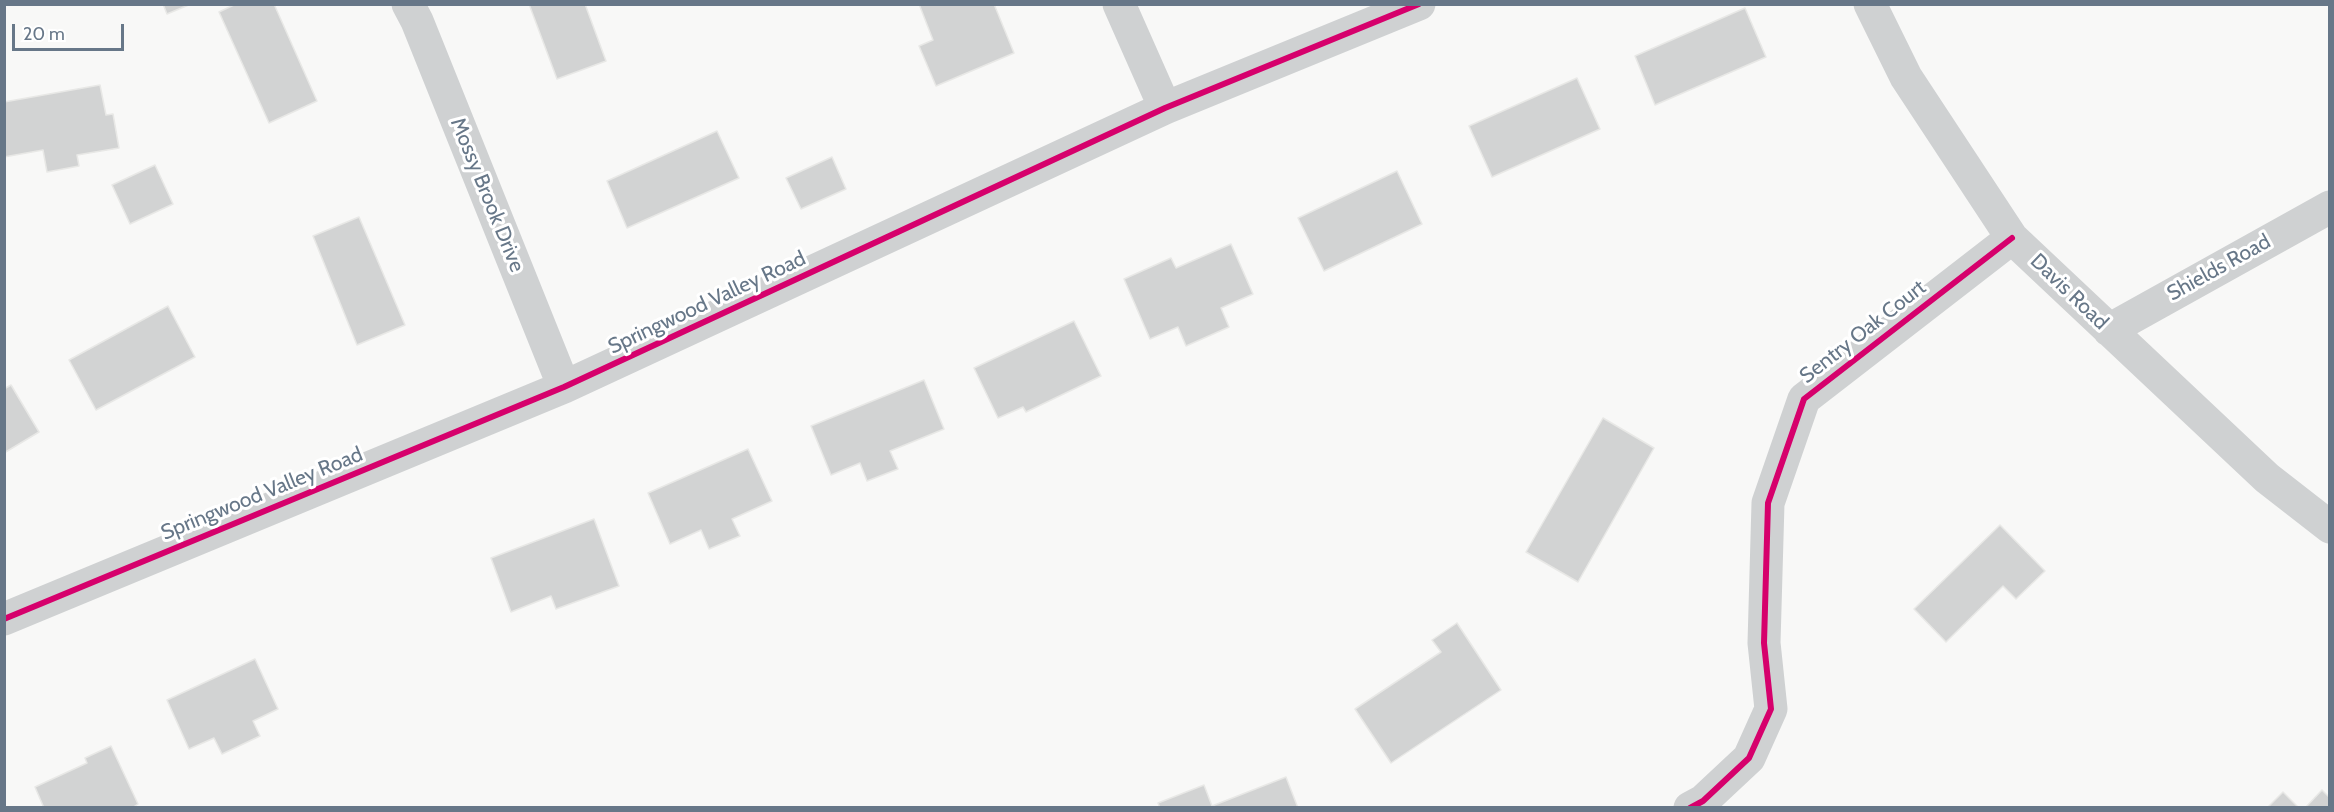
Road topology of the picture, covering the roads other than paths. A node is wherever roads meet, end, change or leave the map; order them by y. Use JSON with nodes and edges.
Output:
{"nodes":[{"id":1,"x":408,"y":4,"type":"edge"},
{"id":2,"x":1119,"y":4,"type":"edge"},
{"id":3,"x":1419,"y":4,"type":"edge"},
{"id":4,"x":1870,"y":4,"type":"edge"},
{"id":5,"x":1165,"y":108,"type":"junction"},
{"id":6,"x":2330,"y":207,"type":"edge"},
{"id":7,"x":2012,"y":238,"type":"junction"},
{"id":8,"x":2109,"y":330,"type":"junction"},
{"id":9,"x":564,"y":387,"type":"junction"},
{"id":10,"x":2330,"y":527,"type":"edge"},
{"id":11,"x":4,"y":619,"type":"edge"},
{"id":12,"x":1690,"y":807,"type":"edge"}],
"edges":[{"from":1,"to":9,"type":"street","name":"Mossy Brook Drive"},
{"from":2,"to":5,"type":"street"},
{"from":3,"to":5,"type":"street","name":"Springwood Valley Road"},
{"from":4,"to":7,"type":"street","name":"Davis Road"},
{"from":5,"to":9,"type":"street","name":"Springwood Valley Road"},
{"from":6,"to":8,"type":"street","name":"Shields Road"},
{"from":7,"to":8,"type":"street","name":"Davis Road"},
{"from":7,"to":12,"type":"street","name":"Sentry Oak Court"},
{"from":8,"to":10,"type":"street","name":"Davis Road"},
{"from":9,"to":11,"type":"street","name":"Springwood Valley Road"}]}
